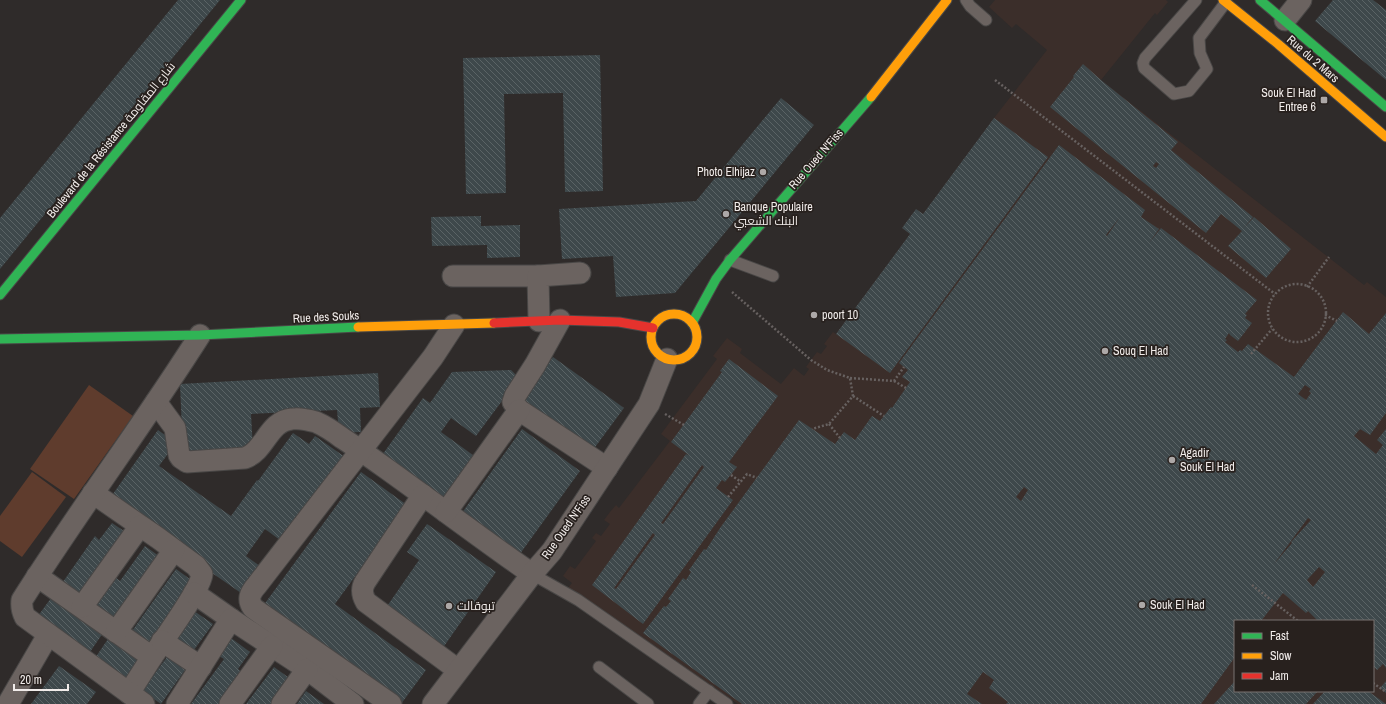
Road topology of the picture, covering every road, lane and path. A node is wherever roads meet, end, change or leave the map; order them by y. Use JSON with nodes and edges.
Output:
{"nodes":[{"id":1,"x":242,"y":0,"type":"edge"},
{"id":2,"x":947,"y":0,"type":"edge"},
{"id":3,"x":966,"y":0,"type":"edge"},
{"id":4,"x":1196,"y":0,"type":"edge"},
{"id":5,"x":1260,"y":0,"type":"edge"},
{"id":6,"x":1301,"y":0,"type":"edge"},
{"id":7,"x":1225,"y":1,"type":"edge"},
{"id":8,"x":986,"y":20,"type":"dead end"},
{"id":9,"x":1285,"y":20,"type":"junction"},
{"id":10,"x":995,"y":80,"type":"dead end"},
{"id":11,"x":1386,"y":107,"type":"edge"},
{"id":12,"x":1386,"y":137,"type":"edge"},
{"id":13,"x":1330,"y":257,"type":"dead end"},
{"id":14,"x":730,"y":260,"type":"junction"},
{"id":15,"x":580,"y":273,"type":"dead end"},
{"id":16,"x":453,"y":276,"type":"dead end"},
{"id":17,"x":538,"y":276,"type":"junction"},
{"id":18,"x":773,"y":276,"type":"dead end"},
{"id":19,"x":716,"y":279,"type":"junction"},
{"id":20,"x":1307,"y":287,"type":"junction"},
{"id":21,"x":1275,"y":294,"type":"junction"},
{"id":22,"x":0,"y":295,"type":"edge"},
{"id":23,"x":1325,"y":314,"type":"junction"},
{"id":24,"x":560,"y":320,"type":"junction"},
{"id":25,"x":539,"y":321,"type":"junction"},
{"id":26,"x":1337,"y":321,"type":"dead end"},
{"id":27,"x":692,"y":322,"type":"junction"},
{"id":28,"x":454,"y":325,"type":"junction"},
{"id":29,"x":653,"y":328,"type":"junction"},
{"id":30,"x":1272,"y":329,"type":"junction"},
{"id":31,"x":200,"y":335,"type":"junction"},
{"id":32,"x":0,"y":339,"type":"edge"},
{"id":33,"x":1251,"y":354,"type":"dead end"},
{"id":34,"x":668,"y":359,"type":"junction"},
{"id":35,"x":904,"y":367,"type":"dead end"},
{"id":36,"x":850,"y":378,"type":"junction"},
{"id":37,"x":894,"y":380,"type":"junction"},
{"id":38,"x":906,"y":388,"type":"dead end"},
{"id":39,"x":853,"y":396,"type":"junction"},
{"id":40,"x":156,"y":402,"type":"junction"},
{"id":41,"x":519,"y":410,"type":"junction"},
{"id":42,"x":884,"y":416,"type":"dead end"},
{"id":43,"x":829,"y":424,"type":"junction"},
{"id":44,"x":812,"y":430,"type":"dead end"},
{"id":45,"x":840,"y":438,"type":"dead end"},
{"id":46,"x":361,"y":451,"type":"junction"},
{"id":47,"x":607,"y":468,"type":"junction"},
{"id":48,"x":731,"y":475,"type":"dead end"},
{"id":49,"x":757,"y":478,"type":"dead end"},
{"id":50,"x":741,"y":482,"type":"junction"},
{"id":51,"x":93,"y":493,"type":"junction"},
{"id":52,"x":423,"y":495,"type":"junction"},
{"id":53,"x":728,"y":497,"type":"dead end"},
{"id":54,"x":446,"y":512,"type":"junction"},
{"id":55,"x":140,"y":526,"type":"junction"},
{"id":56,"x":174,"y":550,"type":"junction"},
{"id":57,"x":532,"y":574,"type":"junction"},
{"id":58,"x":37,"y":576,"type":"junction"},
{"id":59,"x":1252,"y":585,"type":"dead end"},
{"id":60,"x":194,"y":593,"type":"junction"},
{"id":61,"x":82,"y":607,"type":"junction"},
{"id":62,"x":232,"y":619,"type":"junction"},
{"id":63,"x":1297,"y":620,"type":"edge"},
{"id":64,"x":116,"y":632,"type":"junction"},
{"id":65,"x":48,"y":635,"type":"junction"},
{"id":66,"x":272,"y":646,"type":"junction"},
{"id":67,"x":157,"y":649,"type":"junction"},
{"id":68,"x":599,"y":667,"type":"dead end"},
{"id":69,"x":201,"y":668,"type":"junction"},
{"id":70,"x":307,"y":669,"type":"junction"},
{"id":71,"x":458,"y":670,"type":"junction"},
{"id":72,"x":1374,"y":684,"type":"edge"},
{"id":73,"x":709,"y":691,"type":"junction"},
{"id":74,"x":1386,"y":692,"type":"edge"},
{"id":75,"x":136,"y":698,"type":"edge"},
{"id":76,"x":10,"y":699,"type":"edge"},
{"id":77,"x":342,"y":701,"type":"edge"},
{"id":78,"x":177,"y":704,"type":"edge"},
{"id":79,"x":230,"y":704,"type":"edge"},
{"id":80,"x":282,"y":704,"type":"edge"},
{"id":81,"x":391,"y":704,"type":"edge"},
{"id":82,"x":433,"y":704,"type":"edge"},
{"id":83,"x":648,"y":704,"type":"edge"},
{"id":84,"x":699,"y":704,"type":"edge"},
{"id":85,"x":727,"y":704,"type":"edge"}],
"edges":[{"from":1,"to":22,"type":"street","name":"Boulevard de la Résistance شارع المقاومة"},
{"from":2,"to":14,"type":"street","name":"Rue Oued N'Fiss"},
{"from":3,"to":8,"type":"lane"},
{"from":4,"to":7,"type":"lane"},
{"from":5,"to":9,"type":"street","name":"Rue du 2 Mars"},
{"from":6,"to":9,"type":"street"},
{"from":7,"to":12,"type":"street","name":"Rue du 2 Mars"},
{"from":9,"to":11,"type":"street","name":"Rue du 2 Mars"},
{"from":10,"to":21,"type":"path"},
{"from":13,"to":20,"type":"path"},
{"from":14,"to":18,"type":"lane"},
{"from":14,"to":19,"type":"street","name":"Rue Oued N'Fiss"},
{"from":15,"to":17,"type":"street"},
{"from":16,"to":17,"type":"street"},
{"from":17,"to":25,"type":"street"},
{"from":19,"to":27,"type":"street","name":"Rue Oued N'Fiss"},
{"from":19,"to":36,"type":"path"},
{"from":20,"to":21,"type":"path"},
{"from":20,"to":23,"type":"path"},
{"from":21,"to":30,"type":"path"},
{"from":23,"to":26,"type":"path"},
{"from":23,"to":30,"type":"path"},
{"from":24,"to":25,"type":"street","name":"Rue des Souks"},
{"from":24,"to":29,"type":"street","name":"Rue des Souks"},
{"from":24,"to":41,"type":"street"},
{"from":25,"to":28,"type":"street","name":"Rue des Souks"},
{"from":27,"to":29,"type":"street"},
{"from":27,"to":34,"type":"street"},
{"from":28,"to":31,"type":"street","name":"Rue des Souks"},
{"from":28,"to":46,"type":"street"},
{"from":29,"to":34,"type":"street"},
{"from":30,"to":33,"type":"path"},
{"from":31,"to":32,"type":"street","name":"Rue des Souks"},
{"from":31,"to":40,"type":"street"},
{"from":34,"to":47,"type":"street","name":"Rue Oued N'Fiss"},
{"from":35,"to":37,"type":"path"},
{"from":36,"to":37,"type":"path"},
{"from":36,"to":39,"type":"path"},
{"from":37,"to":38,"type":"path"},
{"from":39,"to":42,"type":"path"},
{"from":39,"to":43,"type":"path"},
{"from":40,"to":46,"type":"street"},
{"from":40,"to":51,"type":"street"},
{"from":41,"to":47,"type":"street"},
{"from":41,"to":54,"type":"street"},
{"from":43,"to":44,"type":"path"},
{"from":43,"to":45,"type":"path"},
{"from":46,"to":52,"type":"street"},
{"from":46,"to":81,"type":"street"},
{"from":47,"to":57,"type":"street","name":"Rue Oued N'Fiss"},
{"from":48,"to":50,"type":"path"},
{"from":49,"to":50,"type":"path"},
{"from":50,"to":53,"type":"path"},
{"from":51,"to":55,"type":"street"},
{"from":51,"to":58,"type":"street"},
{"from":52,"to":54,"type":"street"},
{"from":52,"to":71,"type":"street"},
{"from":54,"to":57,"type":"street"},
{"from":55,"to":56,"type":"street"},
{"from":55,"to":61,"type":"street"},
{"from":56,"to":60,"type":"street"},
{"from":56,"to":64,"type":"street"},
{"from":57,"to":71,"type":"street","name":"Rue Oued N'Fiss"},
{"from":57,"to":73,"type":"lane"},
{"from":58,"to":61,"type":"street"},
{"from":58,"to":65,"type":"street"},
{"from":59,"to":63,"type":"path"},
{"from":60,"to":62,"type":"street"},
{"from":60,"to":67,"type":"street"},
{"from":61,"to":64,"type":"street"},
{"from":62,"to":66,"type":"street"},
{"from":62,"to":69,"type":"street"},
{"from":64,"to":67,"type":"street"},
{"from":65,"to":75,"type":"street"},
{"from":65,"to":76,"type":"street"},
{"from":66,"to":70,"type":"street"},
{"from":66,"to":79,"type":"street"},
{"from":67,"to":69,"type":"street"},
{"from":67,"to":75,"type":"street"},
{"from":68,"to":83,"type":"lane"},
{"from":69,"to":78,"type":"street"},
{"from":70,"to":77,"type":"street"},
{"from":70,"to":80,"type":"street"},
{"from":71,"to":82,"type":"street","name":"Rue Oued N'Fiss"},
{"from":72,"to":74,"type":"path"},
{"from":73,"to":84,"type":"lane"},
{"from":73,"to":85,"type":"lane"}]}
